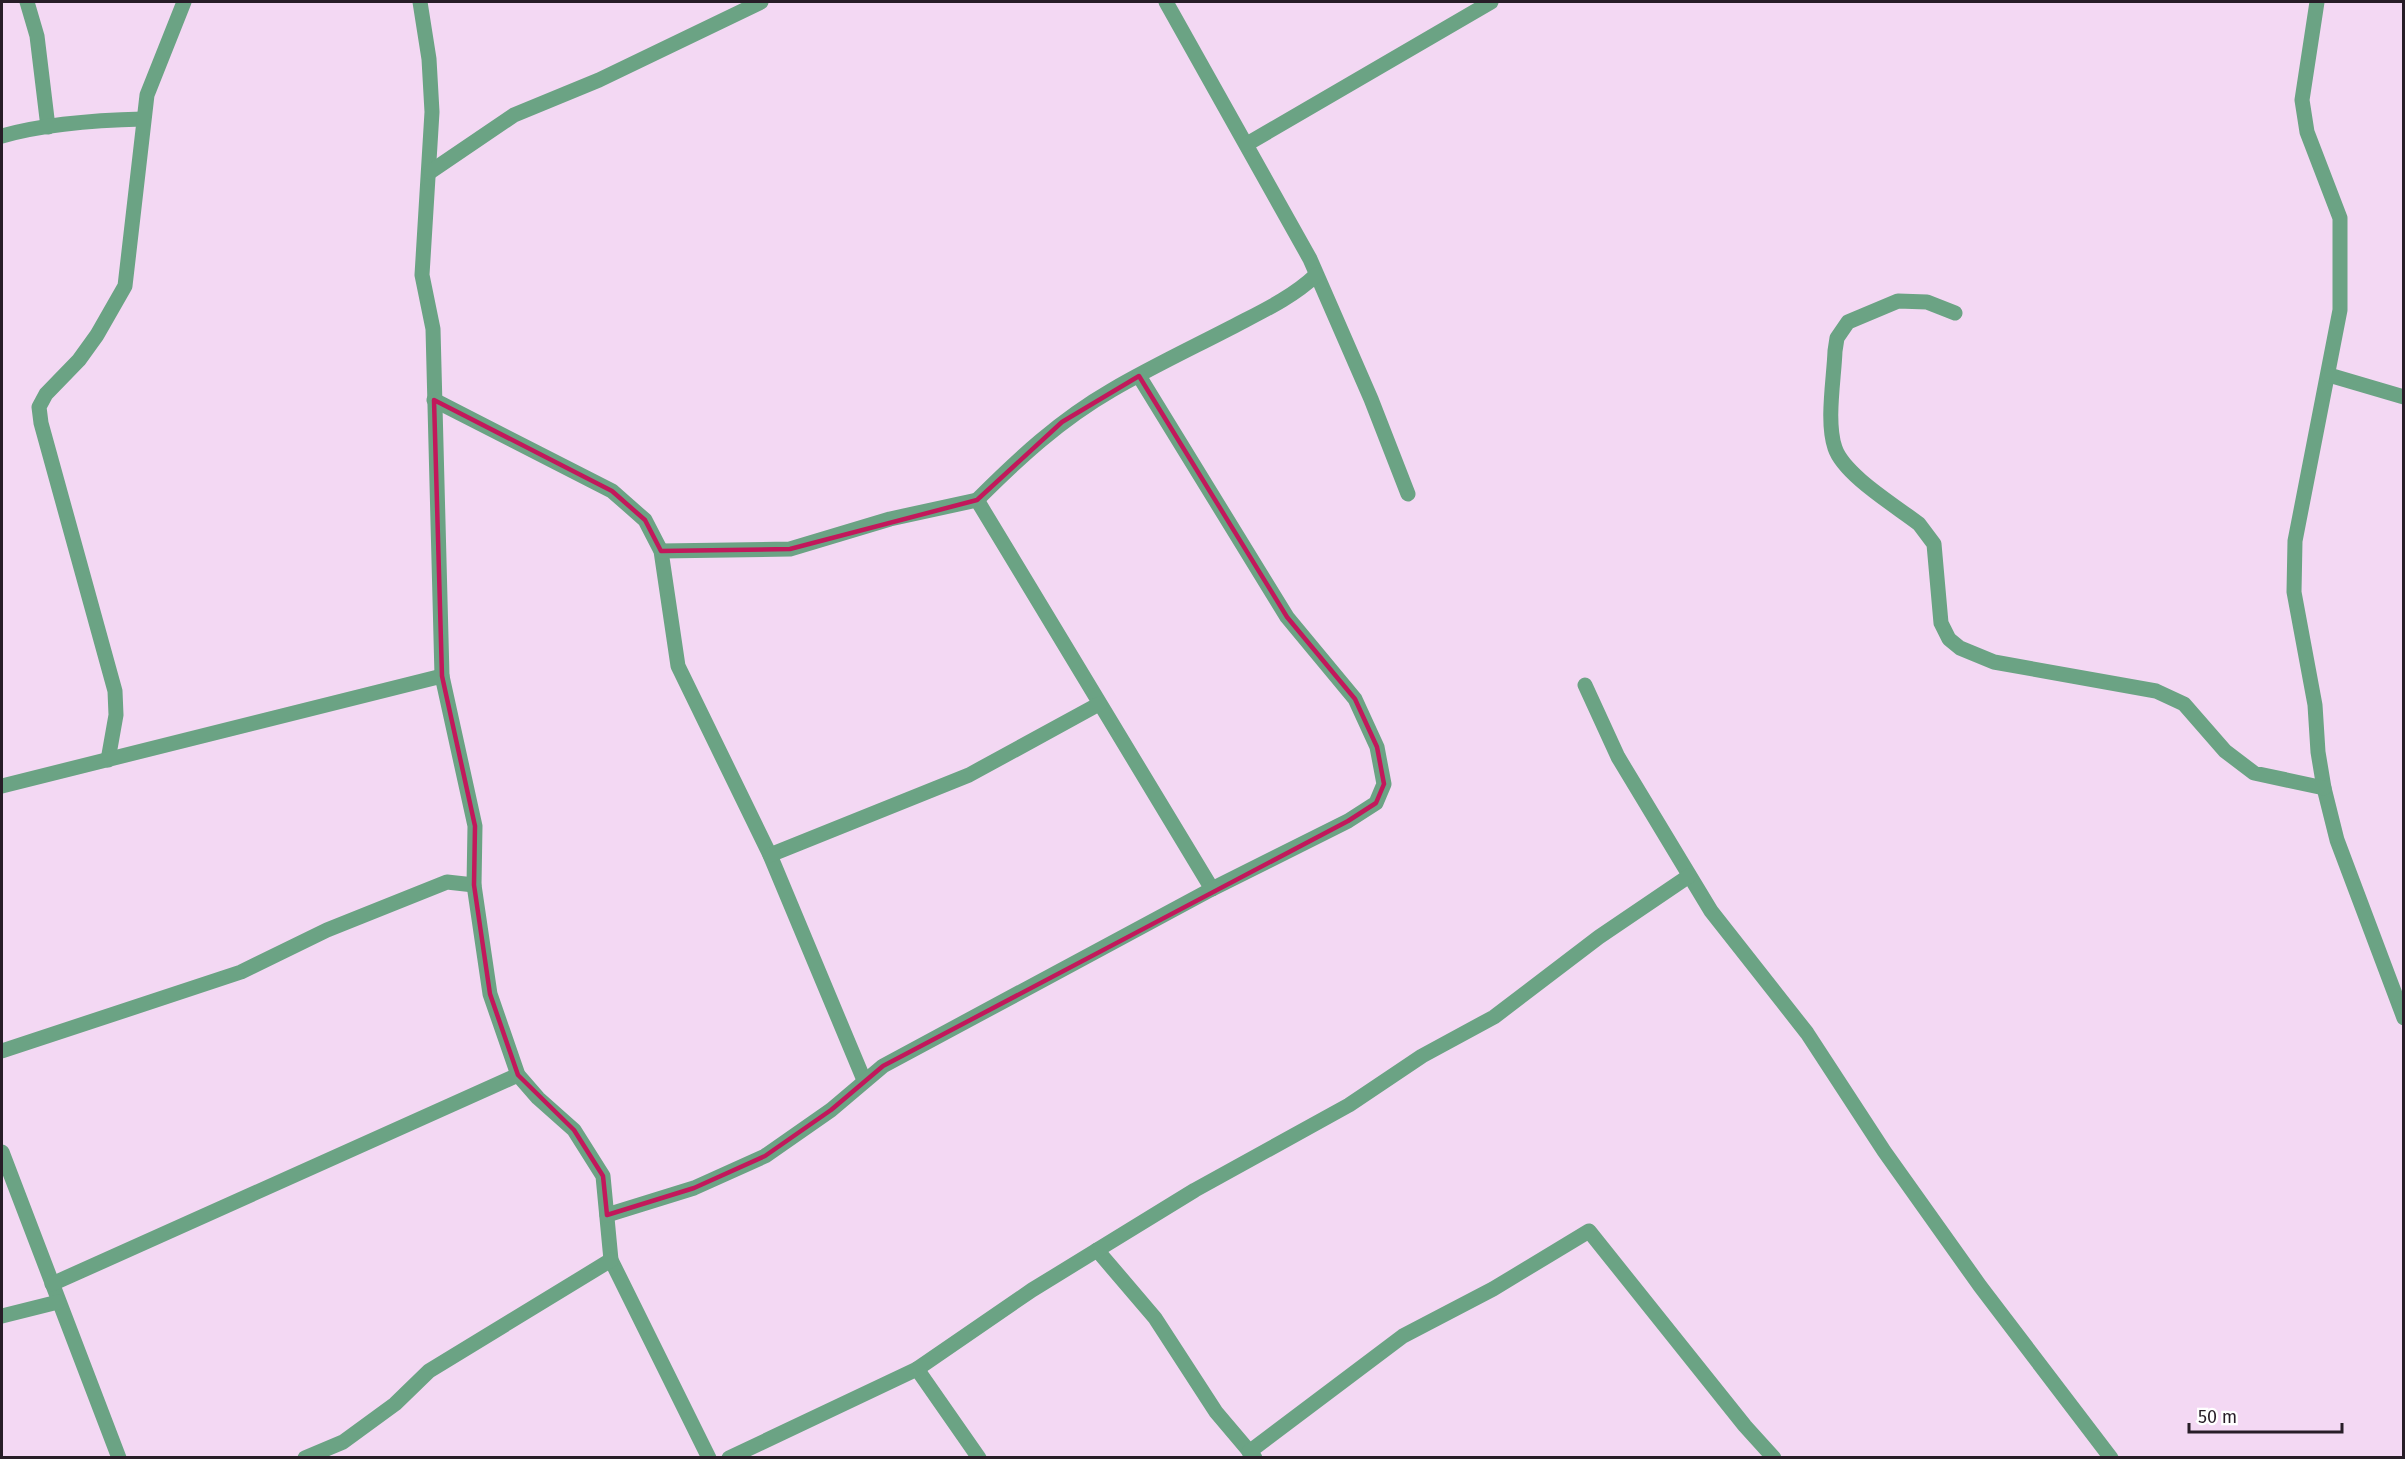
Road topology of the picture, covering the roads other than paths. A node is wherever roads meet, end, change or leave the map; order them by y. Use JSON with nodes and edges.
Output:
{"nodes":[{"id":1,"x":27,"y":2,"type":"edge"},
{"id":2,"x":184,"y":2,"type":"edge"},
{"id":3,"x":420,"y":2,"type":"edge"},
{"id":4,"x":762,"y":2,"type":"edge"},
{"id":5,"x":1166,"y":2,"type":"edge"},
{"id":6,"x":1491,"y":2,"type":"edge"},
{"id":7,"x":2317,"y":2,"type":"edge"},
{"id":8,"x":143,"y":119,"type":"junction"},
{"id":9,"x":48,"y":127,"type":"junction"},
{"id":10,"x":2,"y":136,"type":"edge"},
{"id":11,"x":1247,"y":144,"type":"junction"},
{"id":12,"x":430,"y":172,"type":"junction"},
{"id":13,"x":1316,"y":275,"type":"junction"},
{"id":14,"x":1954,"y":313,"type":"dead end"},
{"id":15,"x":2329,"y":375,"type":"junction"},
{"id":16,"x":1139,"y":376,"type":"junction"},
{"id":17,"x":2403,"y":397,"type":"edge"},
{"id":18,"x":434,"y":400,"type":"junction"},
{"id":19,"x":1408,"y":494,"type":"dead end"},
{"id":20,"x":977,"y":500,"type":"junction"},
{"id":21,"x":662,"y":551,"type":"junction"},
{"id":22,"x":442,"y":676,"type":"junction"},
{"id":23,"x":1585,"y":685,"type":"dead end"},
{"id":24,"x":1099,"y":704,"type":"junction"},
{"id":25,"x":108,"y":760,"type":"junction"},
{"id":26,"x":2,"y":786,"type":"edge"},
{"id":27,"x":2324,"y":788,"type":"junction"},
{"id":28,"x":770,"y":855,"type":"junction"},
{"id":29,"x":1689,"y":876,"type":"junction"},
{"id":30,"x":474,"y":885,"type":"junction"},
{"id":31,"x":1212,"y":889,"type":"junction"},
{"id":32,"x":2403,"y":1018,"type":"edge"},
{"id":33,"x":2,"y":1051,"type":"edge"},
{"id":34,"x":518,"y":1075,"type":"junction"},
{"id":35,"x":864,"y":1080,"type":"junction"},
{"id":36,"x":2,"y":1152,"type":"edge"},
{"id":37,"x":607,"y":1215,"type":"junction"},
{"id":38,"x":1097,"y":1250,"type":"junction"},
{"id":39,"x":611,"y":1260,"type":"junction"},
{"id":40,"x":52,"y":1284,"type":"junction"},
{"id":41,"x":58,"y":1302,"type":"junction"},
{"id":42,"x":2,"y":1316,"type":"edge"},
{"id":43,"x":917,"y":1369,"type":"junction"},
{"id":44,"x":1252,"y":1455,"type":"edge"},
{"id":45,"x":119,"y":1458,"type":"edge"},
{"id":46,"x":305,"y":1458,"type":"edge"},
{"id":47,"x":709,"y":1458,"type":"edge"},
{"id":48,"x":729,"y":1458,"type":"edge"},
{"id":49,"x":979,"y":1458,"type":"edge"},
{"id":50,"x":1774,"y":1458,"type":"edge"},
{"id":51,"x":2111,"y":1458,"type":"edge"}],
"edges":[{"from":1,"to":9,"type":"street"},
{"from":2,"to":8,"type":"street"},
{"from":3,"to":12,"type":"street"},
{"from":4,"to":12,"type":"street"},
{"from":5,"to":11,"type":"street"},
{"from":6,"to":11,"type":"street"},
{"from":7,"to":15,"type":"street"},
{"from":8,"to":9,"type":"street"},
{"from":8,"to":25,"type":"street"},
{"from":9,"to":10,"type":"street"},
{"from":11,"to":13,"type":"street"},
{"from":12,"to":18,"type":"street"},
{"from":13,"to":16,"type":"street"},
{"from":13,"to":19,"type":"street"},
{"from":14,"to":27,"type":"street"},
{"from":15,"to":17,"type":"street"},
{"from":15,"to":27,"type":"street"},
{"from":16,"to":20,"type":"street"},
{"from":16,"to":31,"type":"street"},
{"from":18,"to":21,"type":"street"},
{"from":18,"to":22,"type":"street"},
{"from":20,"to":21,"type":"street"},
{"from":20,"to":24,"type":"street"},
{"from":21,"to":28,"type":"street"},
{"from":22,"to":25,"type":"street"},
{"from":22,"to":30,"type":"street"},
{"from":23,"to":29,"type":"street"},
{"from":24,"to":28,"type":"street"},
{"from":24,"to":31,"type":"street"},
{"from":25,"to":26,"type":"street"},
{"from":27,"to":32,"type":"street"},
{"from":28,"to":35,"type":"street"},
{"from":29,"to":38,"type":"street"},
{"from":29,"to":51,"type":"street"},
{"from":30,"to":33,"type":"street"},
{"from":30,"to":34,"type":"street"},
{"from":31,"to":35,"type":"street"},
{"from":34,"to":37,"type":"street"},
{"from":34,"to":40,"type":"street"},
{"from":35,"to":37,"type":"street"},
{"from":36,"to":40,"type":"street"},
{"from":37,"to":39,"type":"street"},
{"from":38,"to":43,"type":"street"},
{"from":38,"to":44,"type":"street"},
{"from":39,"to":46,"type":"street"},
{"from":39,"to":47,"type":"street"},
{"from":40,"to":41,"type":"street"},
{"from":41,"to":42,"type":"street"},
{"from":41,"to":45,"type":"street"},
{"from":43,"to":48,"type":"street"},
{"from":43,"to":49,"type":"street"},
{"from":44,"to":50,"type":"street"}]}
